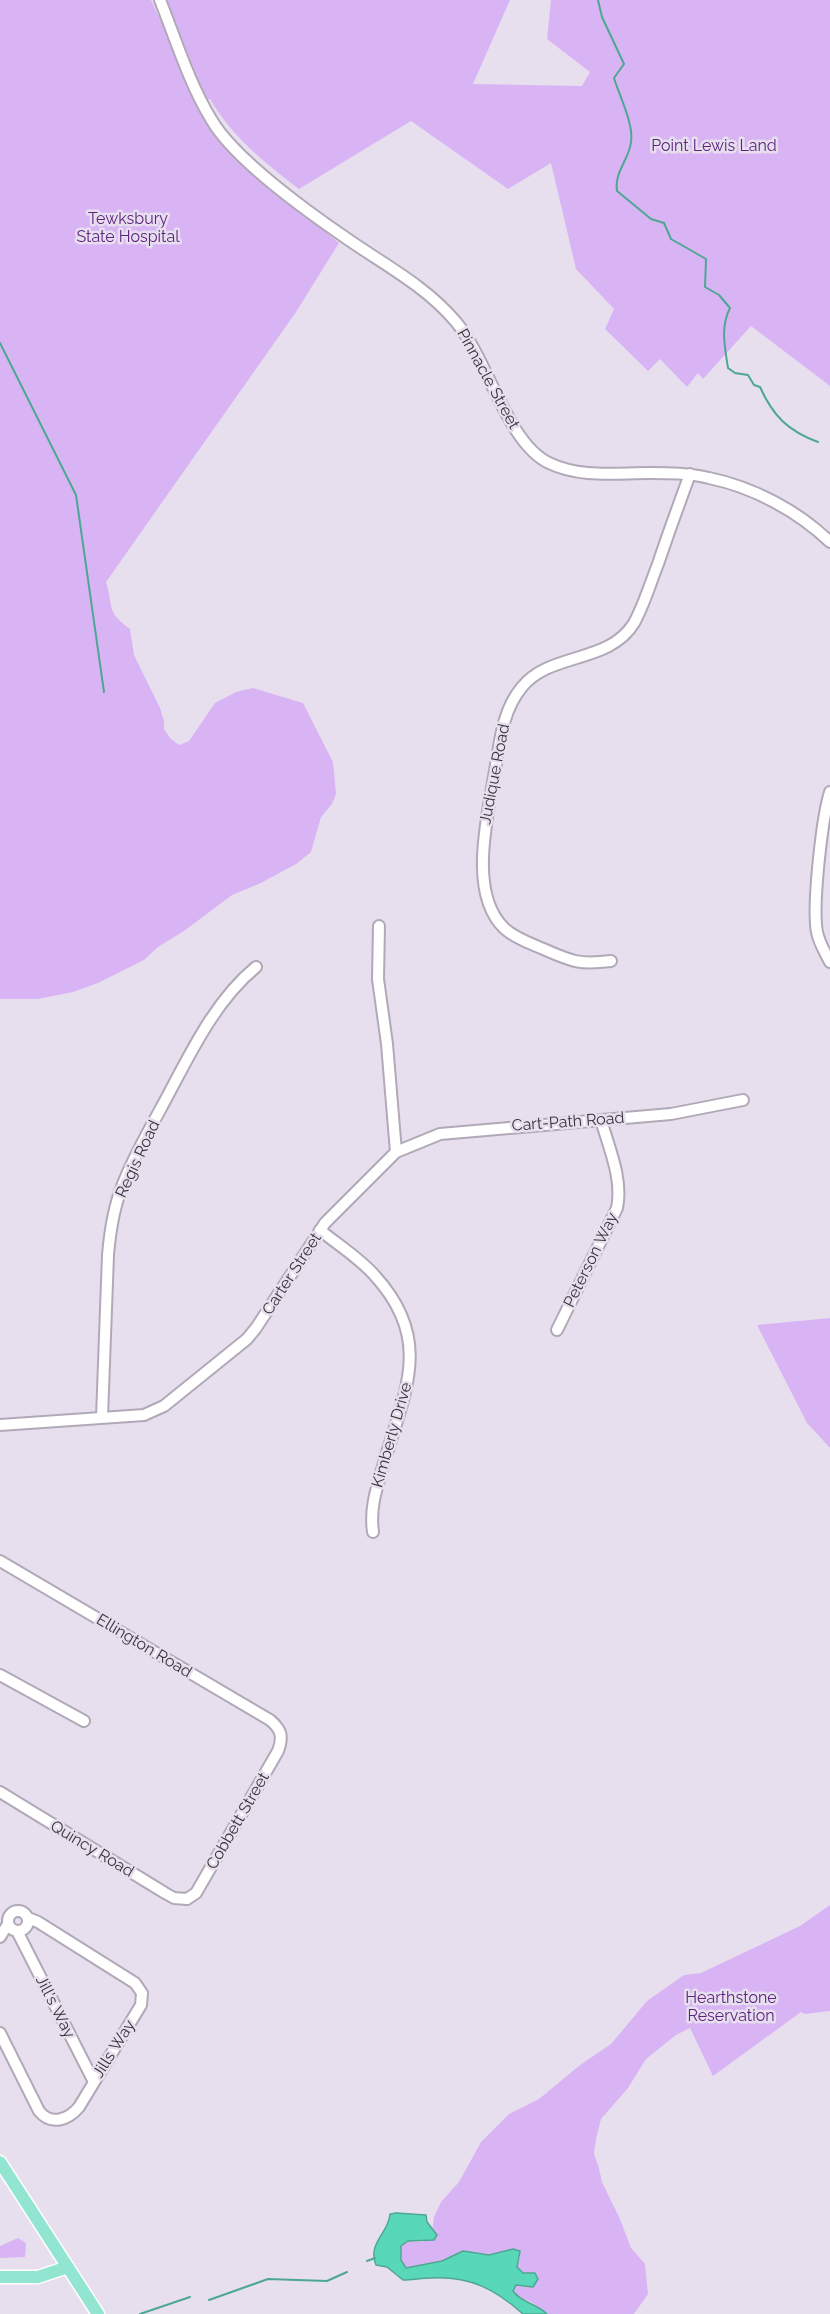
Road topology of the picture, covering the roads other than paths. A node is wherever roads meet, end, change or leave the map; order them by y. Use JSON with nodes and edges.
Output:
{"nodes":[{"id":1,"x":160,"y":0,"type":"edge"},
{"id":2,"x":690,"y":474,"type":"junction"},
{"id":3,"x":828,"y":537,"type":"edge"},
{"id":4,"x":830,"y":792,"type":"edge"},
{"id":5,"x":379,"y":926,"type":"dead end"},
{"id":6,"x":611,"y":961,"type":"dead end"},
{"id":7,"x":830,"y":962,"type":"edge"},
{"id":8,"x":256,"y":967,"type":"dead end"},
{"id":9,"x":743,"y":1100,"type":"dead end"},
{"id":10,"x":601,"y":1120,"type":"junction"},
{"id":11,"x":396,"y":1152,"type":"junction"},
{"id":12,"x":320,"y":1230,"type":"junction"},
{"id":13,"x":557,"y":1330,"type":"dead end"},
{"id":14,"x":102,"y":1417,"type":"junction"},
{"id":15,"x":0,"y":1425,"type":"edge"},
{"id":16,"x":374,"y":1532,"type":"dead end"},
{"id":17,"x":0,"y":1561,"type":"edge"},
{"id":18,"x":0,"y":1675,"type":"edge"},
{"id":19,"x":84,"y":1721,"type":"dead end"},
{"id":20,"x":282,"y":1736,"type":"joint"},
{"id":21,"x":0,"y":1792,"type":"edge"},
{"id":22,"x":187,"y":1899,"type":"joint"},
{"id":23,"x":28,"y":1918,"type":"junction"},
{"id":24,"x":12,"y":1928,"type":"junction"},
{"id":25,"x":0,"y":1937,"type":"edge"},
{"id":26,"x":0,"y":2033,"type":"edge"},
{"id":27,"x":94,"y":2082,"type":"junction"},
{"id":28,"x":0,"y":2162,"type":"edge"},
{"id":29,"x":68,"y":2267,"type":"junction"},
{"id":30,"x":0,"y":2277,"type":"edge"},
{"id":31,"x":98,"y":2314,"type":"edge"}],
"edges":[{"from":1,"to":2,"type":"street","name":"Pinnacle Street"},
{"from":2,"to":3,"type":"street","name":"Pinnacle Street"},
{"from":2,"to":6,"type":"street","name":"Judique Road"},
{"from":4,"to":7,"type":"street"},
{"from":5,"to":11,"type":"street"},
{"from":8,"to":14,"type":"street","name":"Regis Road"},
{"from":9,"to":10,"type":"street","name":"Cart-Path Road"},
{"from":10,"to":11,"type":"street","name":"Cart-Path Road"},
{"from":10,"to":13,"type":"street","name":"Peterson Way"},
{"from":11,"to":12,"type":"street","name":"Carter Street"},
{"from":12,"to":14,"type":"street","name":"Carter Street"},
{"from":12,"to":16,"type":"street","name":"Kimberly Drive"},
{"from":14,"to":15,"type":"street","name":"Carter Street"},
{"from":17,"to":20,"type":"street","name":"Ellington Road"},
{"from":18,"to":19,"type":"street"},
{"from":20,"to":22,"type":"street","name":"Cobbett Street"},
{"from":21,"to":22,"type":"street","name":"Quincy Road"},
{"from":23,"to":24,"type":"street"},
{"from":23,"to":24,"type":"street"},
{"from":23,"to":27,"type":"street","name":"Jills Way"},
{"from":24,"to":25,"type":"street"},
{"from":24,"to":27,"type":"street","name":"Jill's Way"},
{"from":26,"to":27,"type":"street","name":"Jills Way"},
{"from":28,"to":29,"type":"main road"},
{"from":29,"to":30,"type":"main road"},
{"from":29,"to":31,"type":"main road"}]}
